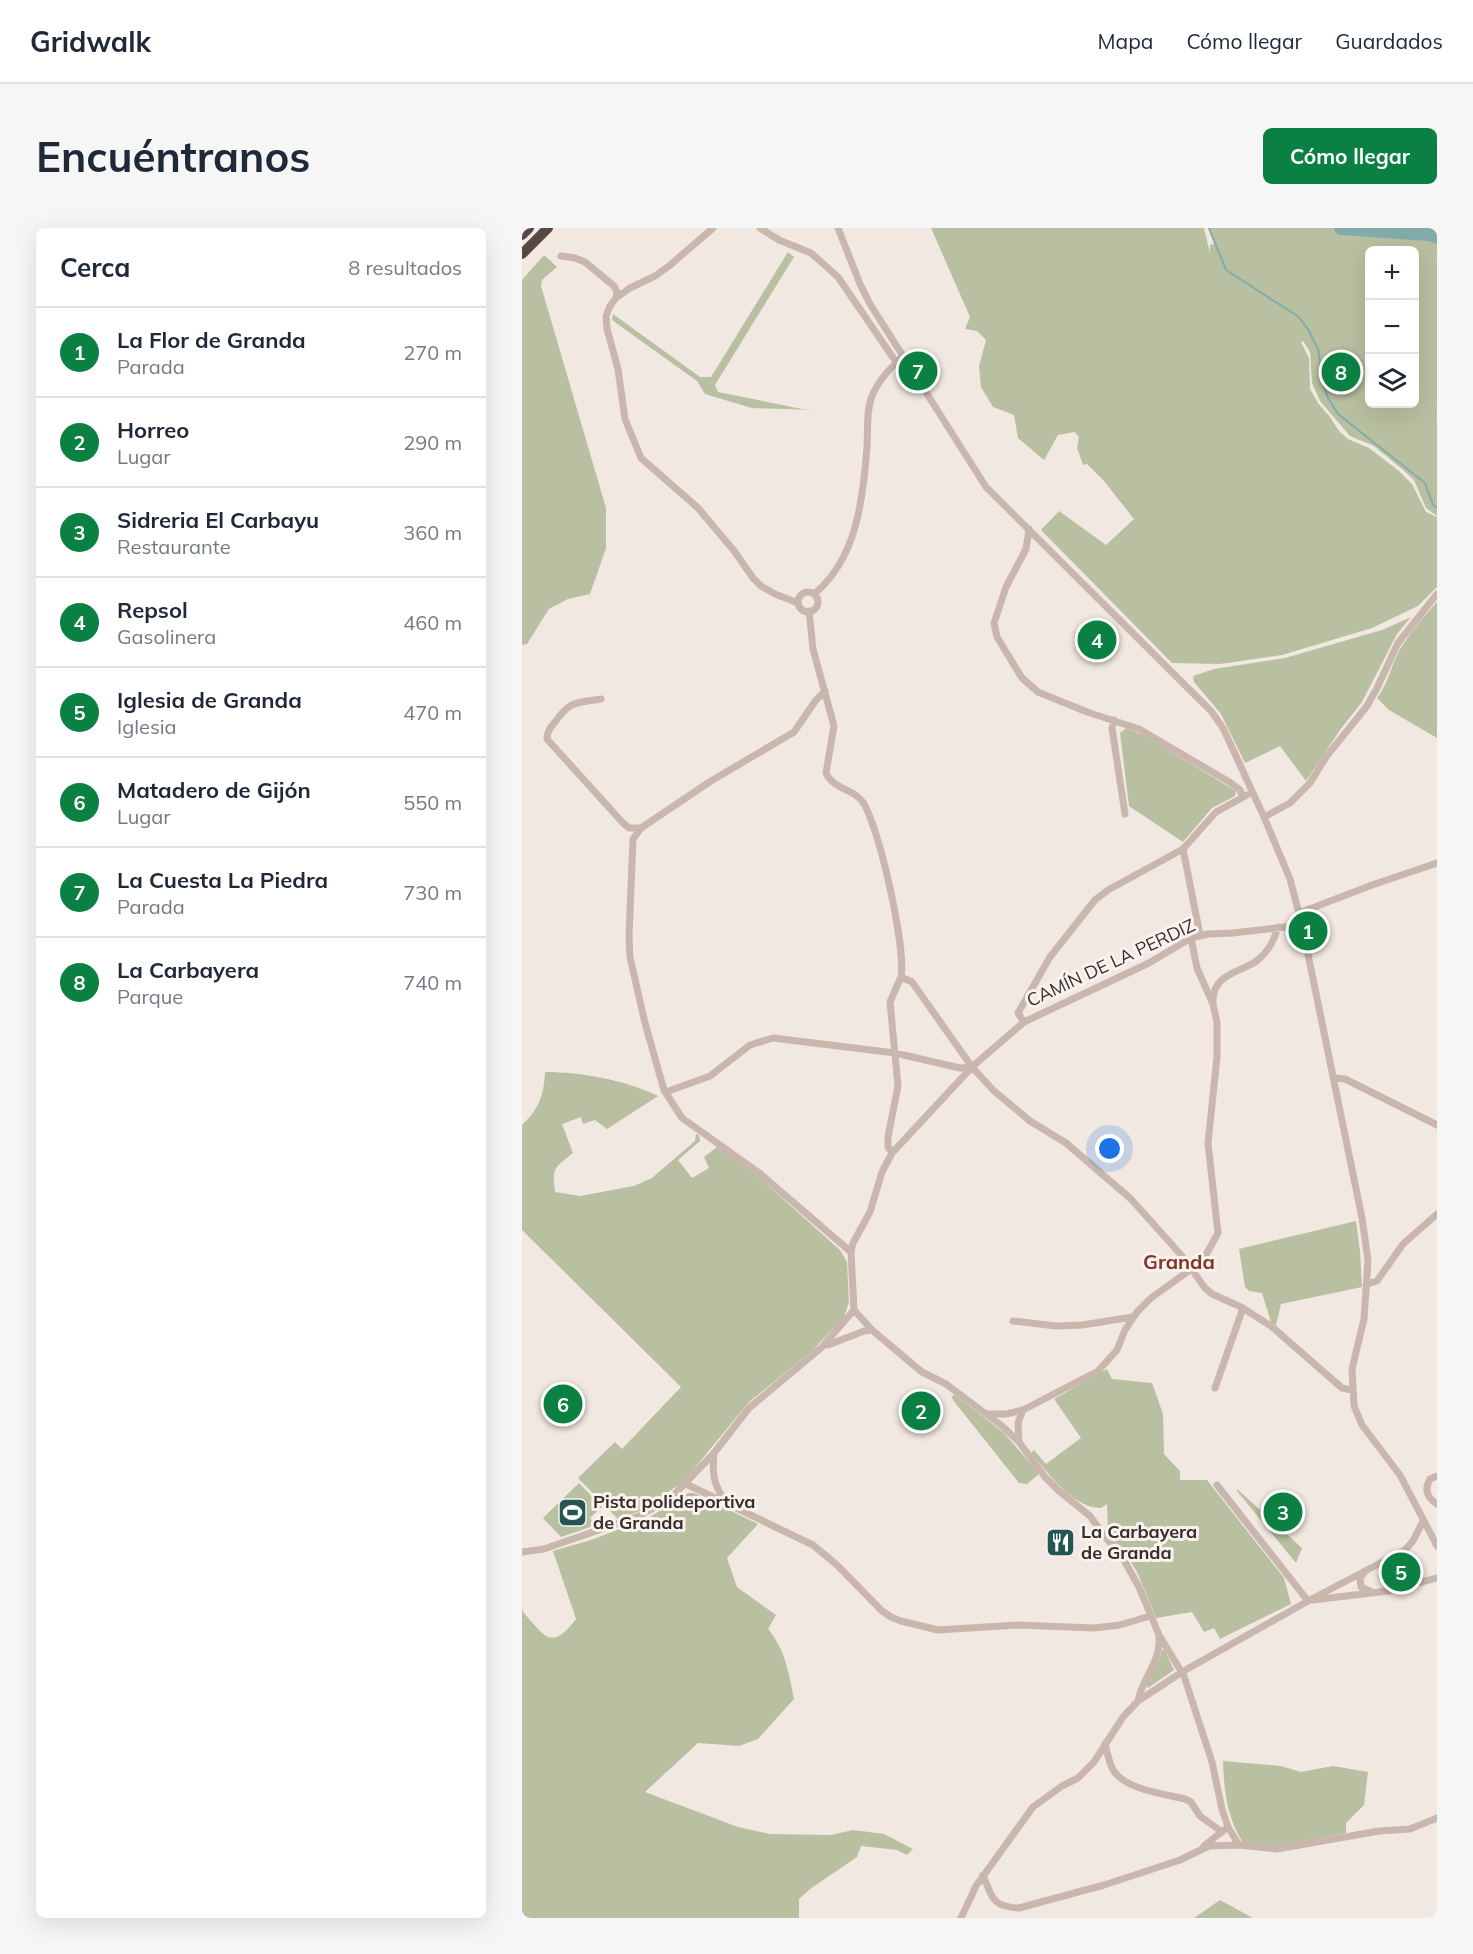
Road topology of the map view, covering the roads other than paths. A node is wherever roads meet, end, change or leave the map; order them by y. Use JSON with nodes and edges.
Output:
{"nodes":[{"id":1,"x":528,"y":228,"type":"edge"},
{"id":2,"x":548,"y":228,"type":"edge"},
{"id":3,"x":713,"y":228,"type":"edge"},
{"id":4,"x":760,"y":228,"type":"edge"},
{"id":5,"x":838,"y":228,"type":"edge"},
{"id":6,"x":522,"y":234,"type":"edge"},
{"id":7,"x":522,"y":254,"type":"edge"},
{"id":8,"x":561,"y":256,"type":"dead end"},
{"id":9,"x":616,"y":298,"type":"junction"},
{"id":10,"x":903,"y":356,"type":"junction"},
{"id":11,"x":896,"y":362,"type":"junction"},
{"id":12,"x":1029,"y":528,"type":"junction"},
{"id":13,"x":814,"y":594,"type":"junction"},
{"id":14,"x":1437,"y":594,"type":"edge"},
{"id":15,"x":798,"y":603,"type":"junction"},
{"id":16,"x":809,"y":611,"type":"junction"},
{"id":17,"x":825,"y":691,"type":"junction"},
{"id":18,"x":602,"y":699,"type":"dead end"},
{"id":19,"x":1114,"y":720,"type":"junction"},
{"id":20,"x":1252,"y":793,"type":"junction"},
{"id":21,"x":1243,"y":796,"type":"junction"},
{"id":22,"x":1125,"y":814,"type":"dead end"},
{"id":23,"x":1264,"y":817,"type":"junction"},
{"id":24,"x":640,"y":828,"type":"junction"},
{"id":25,"x":1183,"y":849,"type":"junction"},
{"id":26,"x":1437,"y":863,"type":"edge"},
{"id":27,"x":1299,"y":914,"type":"junction"},
{"id":28,"x":1302,"y":925,"type":"junction"},
{"id":29,"x":1278,"y":927,"type":"junction"},
{"id":30,"x":1289,"y":927,"type":"junction"},
{"id":31,"x":1200,"y":935,"type":"junction"},
{"id":32,"x":1191,"y":938,"type":"junction"},
{"id":33,"x":1307,"y":951,"type":"junction"},
{"id":34,"x":901,"y":977,"type":"junction"},
{"id":35,"x":1213,"y":1004,"type":"junction"},
{"id":36,"x":1024,"y":1022,"type":"junction"},
{"id":37,"x":895,"y":1053,"type":"junction"},
{"id":38,"x":972,"y":1067,"type":"junction"},
{"id":39,"x":1334,"y":1078,"type":"junction"},
{"id":40,"x":666,"y":1092,"type":"junction"},
{"id":41,"x":1437,"y":1125,"type":"edge"},
{"id":42,"x":892,"y":1153,"type":"junction"},
{"id":43,"x":1437,"y":1214,"type":"edge"},
{"id":44,"x":851,"y":1252,"type":"junction"},
{"id":45,"x":1191,"y":1269,"type":"junction"},
{"id":46,"x":1366,"y":1284,"type":"junction"},
{"id":47,"x":1243,"y":1308,"type":"junction"},
{"id":48,"x":854,"y":1310,"type":"junction"},
{"id":49,"x":1133,"y":1317,"type":"junction"},
{"id":50,"x":1013,"y":1321,"type":"dead end"},
{"id":51,"x":872,"y":1330,"type":"junction"},
{"id":52,"x":822,"y":1347,"type":"junction"},
{"id":53,"x":1215,"y":1388,"type":"dead end"},
{"id":54,"x":1352,"y":1390,"type":"junction"},
{"id":55,"x":1023,"y":1410,"type":"junction"},
{"id":56,"x":986,"y":1414,"type":"junction"},
{"id":57,"x":1019,"y":1442,"type":"junction"},
{"id":58,"x":714,"y":1453,"type":"junction"},
{"id":59,"x":1437,"y":1476,"type":"edge"},
{"id":60,"x":686,"y":1484,"type":"junction"},
{"id":61,"x":1217,"y":1485,"type":"dead end"},
{"id":62,"x":1437,"y":1504,"type":"edge"},
{"id":63,"x":730,"y":1505,"type":"junction"},
{"id":64,"x":1423,"y":1521,"type":"junction"},
{"id":65,"x":1418,"y":1531,"type":"junction"},
{"id":66,"x":1428,"y":1531,"type":"junction"},
{"id":67,"x":1437,"y":1546,"type":"edge"},
{"id":68,"x":522,"y":1552,"type":"edge"},
{"id":69,"x":1367,"y":1569,"type":"junction"},
{"id":70,"x":1436,"y":1578,"type":"edge"},
{"id":71,"x":1374,"y":1593,"type":"junction"},
{"id":72,"x":1308,"y":1601,"type":"junction"},
{"id":73,"x":1150,"y":1616,"type":"junction"},
{"id":74,"x":1159,"y":1635,"type":"junction"},
{"id":75,"x":1182,"y":1672,"type":"junction"},
{"id":76,"x":1138,"y":1701,"type":"junction"},
{"id":77,"x":1105,"y":1744,"type":"junction"},
{"id":78,"x":1437,"y":1818,"type":"edge"},
{"id":79,"x":1225,"y":1830,"type":"junction"},
{"id":80,"x":1239,"y":1845,"type":"junction"},
{"id":81,"x":1203,"y":1848,"type":"junction"},
{"id":82,"x":983,"y":1875,"type":"junction"},
{"id":83,"x":961,"y":1918,"type":"edge"}],
"edges":[{"from":1,"to":6,"type":"highway"},
{"from":2,"to":7,"type":"highway"},
{"from":3,"to":9,"type":"street"},
{"from":4,"to":11,"type":"street"},
{"from":5,"to":10,"type":"street"},
{"from":8,"to":9,"type":"street"},
{"from":9,"to":15,"type":"street"},
{"from":10,"to":11,"type":"street"},
{"from":10,"to":12,"type":"street"},
{"from":11,"to":13,"type":"street"},
{"from":12,"to":19,"type":"street"},
{"from":12,"to":20,"type":"street"},
{"from":13,"to":15,"type":"street"},
{"from":13,"to":16,"type":"street"},
{"from":14,"to":23,"type":"street"},
{"from":15,"to":16,"type":"street"},
{"from":16,"to":17,"type":"street"},
{"from":17,"to":24,"type":"street"},
{"from":17,"to":34,"type":"street"},
{"from":18,"to":24,"type":"street"},
{"from":19,"to":21,"type":"street"},
{"from":19,"to":22,"type":"street"},
{"from":20,"to":21,"type":"street"},
{"from":20,"to":23,"type":"street"},
{"from":21,"to":25,"type":"street"},
{"from":23,"to":27,"type":"street"},
{"from":24,"to":40,"type":"street"},
{"from":25,"to":31,"type":"street"},
{"from":25,"to":36,"type":"street"},
{"from":26,"to":27,"type":"street"},
{"from":27,"to":28,"type":"street"},
{"from":28,"to":30,"type":"street","name":"CAMÍN DE LA PERDIZ"},
{"from":28,"to":33,"type":"street"},
{"from":29,"to":30,"type":"street","name":"CAMÍN DE LA PERDIZ"},
{"from":29,"to":31,"type":"street","name":"CAMÍN DE LA PERDIZ"},
{"from":29,"to":35,"type":"street"},
{"from":30,"to":33,"type":"street"},
{"from":31,"to":32,"type":"street","name":"CAMÍN DE LA PERDIZ"},
{"from":32,"to":35,"type":"street"},
{"from":32,"to":36,"type":"street","name":"CAMÍN DE LA PERDIZ"},
{"from":33,"to":39,"type":"street"},
{"from":34,"to":37,"type":"street"},
{"from":34,"to":38,"type":"street"},
{"from":35,"to":45,"type":"street"},
{"from":36,"to":38,"type":"street","name":"CAMÍN DE LA PERDIZ"},
{"from":37,"to":38,"type":"street"},
{"from":37,"to":40,"type":"street"},
{"from":37,"to":42,"type":"street"},
{"from":38,"to":42,"type":"street","name":"CAMÍN DE LA PERDIZ"},
{"from":38,"to":45,"type":"street"},
{"from":39,"to":41,"type":"street"},
{"from":39,"to":46,"type":"street"},
{"from":40,"to":44,"type":"street"},
{"from":42,"to":44,"type":"street","name":"CAMÍN DE LA PERDIZ"},
{"from":43,"to":46,"type":"street"},
{"from":44,"to":48,"type":"street","name":"CAMÍN DE LA PERDIZ"},
{"from":45,"to":47,"type":"street"},
{"from":45,"to":49,"type":"street"},
{"from":46,"to":54,"type":"street"},
{"from":47,"to":53,"type":"street"},
{"from":47,"to":54,"type":"street"},
{"from":48,"to":51,"type":"street"},
{"from":48,"to":52,"type":"street"},
{"from":49,"to":50,"type":"street"},
{"from":49,"to":55,"type":"street"},
{"from":51,"to":52,"type":"street"},
{"from":51,"to":56,"type":"street"},
{"from":52,"to":58,"type":"street"},
{"from":54,"to":64,"type":"street"},
{"from":55,"to":56,"type":"street"},
{"from":55,"to":57,"type":"street"},
{"from":56,"to":57,"type":"street"},
{"from":57,"to":73,"type":"street"},
{"from":58,"to":60,"type":"street"},
{"from":58,"to":63,"type":"street"},
{"from":59,"to":62,"type":"street"},
{"from":60,"to":63,"type":"street"},
{"from":60,"to":68,"type":"street"},
{"from":61,"to":72,"type":"street"},
{"from":63,"to":73,"type":"street"},
{"from":64,"to":65,"type":"street"},
{"from":64,"to":66,"type":"street"},
{"from":65,"to":66,"type":"street"},
{"from":65,"to":69,"type":"street"},
{"from":66,"to":67,"type":"street"},
{"from":69,"to":71,"type":"street"},
{"from":69,"to":72,"type":"street"},
{"from":70,"to":71,"type":"street"},
{"from":71,"to":72,"type":"street"},
{"from":72,"to":75,"type":"street"},
{"from":73,"to":74,"type":"street"},
{"from":74,"to":75,"type":"street"},
{"from":74,"to":76,"type":"street"},
{"from":75,"to":76,"type":"street"},
{"from":75,"to":79,"type":"street"},
{"from":76,"to":77,"type":"street"},
{"from":77,"to":79,"type":"street"},
{"from":77,"to":82,"type":"street"},
{"from":78,"to":80,"type":"street"},
{"from":79,"to":80,"type":"street"},
{"from":79,"to":81,"type":"street"},
{"from":80,"to":81,"type":"street"},
{"from":81,"to":82,"type":"street"},
{"from":82,"to":83,"type":"street"}]}
